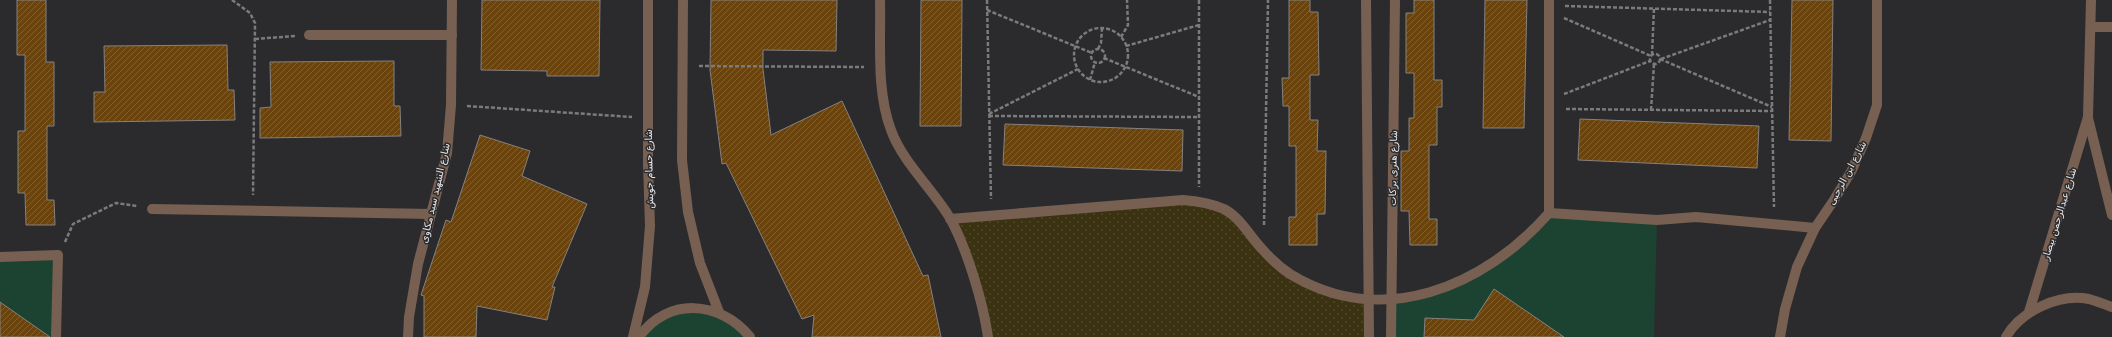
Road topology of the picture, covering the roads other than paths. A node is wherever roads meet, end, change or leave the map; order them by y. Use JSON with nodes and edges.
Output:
{"nodes":[{"id":1,"x":452,"y":0,"type":"edge"},
{"id":2,"x":648,"y":0,"type":"edge"},
{"id":3,"x":683,"y":0,"type":"edge"},
{"id":4,"x":880,"y":0,"type":"edge"},
{"id":5,"x":1366,"y":0,"type":"edge"},
{"id":6,"x":1395,"y":0,"type":"edge"},
{"id":7,"x":1877,"y":0,"type":"edge"},
{"id":8,"x":2090,"y":0,"type":"edge"},
{"id":9,"x":1549,"y":6,"type":"edge"},
{"id":10,"x":2091,"y":27,"type":"junction"},
{"id":11,"x":2112,"y":27,"type":"edge"},
{"id":12,"x":309,"y":35,"type":"road end"},
{"id":13,"x":452,"y":35,"type":"junction"},
{"id":14,"x":2088,"y":117,"type":"junction"},
{"id":15,"x":152,"y":209,"type":"road end"},
{"id":16,"x":1549,"y":213,"type":"junction"},
{"id":17,"x":432,"y":214,"type":"junction"},
{"id":18,"x":2112,"y":215,"type":"edge"},
{"id":19,"x":950,"y":219,"type":"junction"},
{"id":20,"x":1815,"y":228,"type":"junction"},
{"id":21,"x":0,"y":257,"type":"edge"},
{"id":22,"x":1369,"y":299,"type":"junction"},
{"id":23,"x":1391,"y":300,"type":"junction"},
{"id":24,"x":2112,"y":307,"type":"edge"},
{"id":25,"x":719,"y":312,"type":"junction"},
{"id":26,"x":2029,"y":312,"type":"junction"},
{"id":27,"x":56,"y":337,"type":"edge"},
{"id":28,"x":408,"y":337,"type":"edge"},
{"id":29,"x":633,"y":337,"type":"edge"},
{"id":30,"x":638,"y":337,"type":"edge"},
{"id":31,"x":750,"y":337,"type":"edge"},
{"id":32,"x":988,"y":337,"type":"edge"},
{"id":33,"x":1369,"y":337,"type":"edge"},
{"id":34,"x":1391,"y":337,"type":"edge"},
{"id":35,"x":1780,"y":337,"type":"edge"},
{"id":36,"x":2006,"y":337,"type":"edge"}],
"edges":[{"from":1,"to":13,"type":"street","name":"شارع الشهيد سيد مكاوى"},
{"from":2,"to":29,"type":"street","name":"شارع حسام جويش"},
{"from":3,"to":25,"type":"street"},
{"from":4,"to":19,"type":"street"},
{"from":5,"to":22,"type":"street"},
{"from":6,"to":23,"type":"street","name":"شارع هنرى بركات"},
{"from":7,"to":20,"type":"street","name":"شارع ابن الرحبى"},
{"from":8,"to":10,"type":"street","name":"شارع عبدالرحمن بيصار"},
{"from":9,"to":16,"type":"street"},
{"from":10,"to":11,"type":"street"},
{"from":10,"to":14,"type":"street","name":"شارع عبدالرحمن بيصار"},
{"from":12,"to":13,"type":"street"},
{"from":13,"to":17,"type":"street","name":"شارع الشهيد سيد مكاوى"},
{"from":14,"to":18,"type":"street","name":"شارع عبدالرحمن بيصار"},
{"from":14,"to":26,"type":"street","name":"شارع عبدالرحمن بيصار"},
{"from":15,"to":17,"type":"street"},
{"from":16,"to":20,"type":"street"},
{"from":16,"to":23,"type":"street"},
{"from":17,"to":28,"type":"street","name":"شارع الشهيد سيد مكاوى"},
{"from":19,"to":22,"type":"street"},
{"from":19,"to":32,"type":"street"},
{"from":20,"to":35,"type":"street","name":"شارع ابن الرحبى"},
{"from":21,"to":27,"type":"street"},
{"from":22,"to":23,"type":"street"},
{"from":22,"to":33,"type":"street"},
{"from":23,"to":34,"type":"street","name":"شارع هنرى بركات"},
{"from":24,"to":26,"type":"street"},
{"from":25,"to":30,"type":"street"},
{"from":25,"to":31,"type":"street"},
{"from":26,"to":36,"type":"street"}]}
